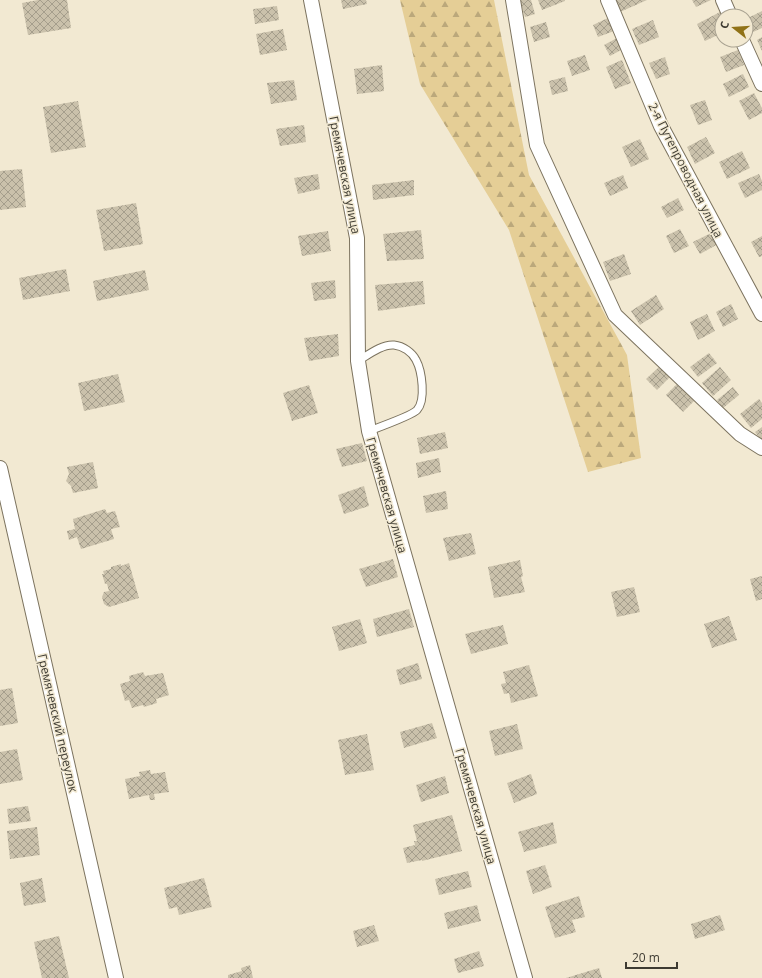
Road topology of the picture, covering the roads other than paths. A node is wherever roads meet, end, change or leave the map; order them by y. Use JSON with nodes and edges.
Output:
{"nodes":[{"id":1,"x":311,"y":0,"type":"edge"},
{"id":2,"x":513,"y":0,"type":"edge"},
{"id":3,"x":608,"y":0,"type":"edge"},
{"id":4,"x":746,"y":48,"type":"edge"},
{"id":5,"x":762,"y":84,"type":"edge"},
{"id":6,"x":762,"y":313,"type":"edge"},
{"id":7,"x":358,"y":361,"type":"junction"},
{"id":8,"x":369,"y":431,"type":"junction"},
{"id":9,"x":762,"y":448,"type":"edge"},
{"id":10,"x":0,"y":468,"type":"edge"},
{"id":11,"x":116,"y":978,"type":"edge"},
{"id":12,"x":525,"y":978,"type":"edge"}],
"edges":[{"from":1,"to":7,"type":"street","name":"Гремячевская улица"},
{"from":2,"to":9,"type":"street"},
{"from":3,"to":6,"type":"street","name":"2-я Путепроводная улица"},
{"from":4,"to":5,"type":"street"},
{"from":7,"to":8,"type":"street","name":"Гремячевская улица"},
{"from":7,"to":8,"type":"lane"},
{"from":8,"to":12,"type":"street","name":"Гремячевская улица"},
{"from":10,"to":11,"type":"street","name":"Гремячевский переулок"}]}
